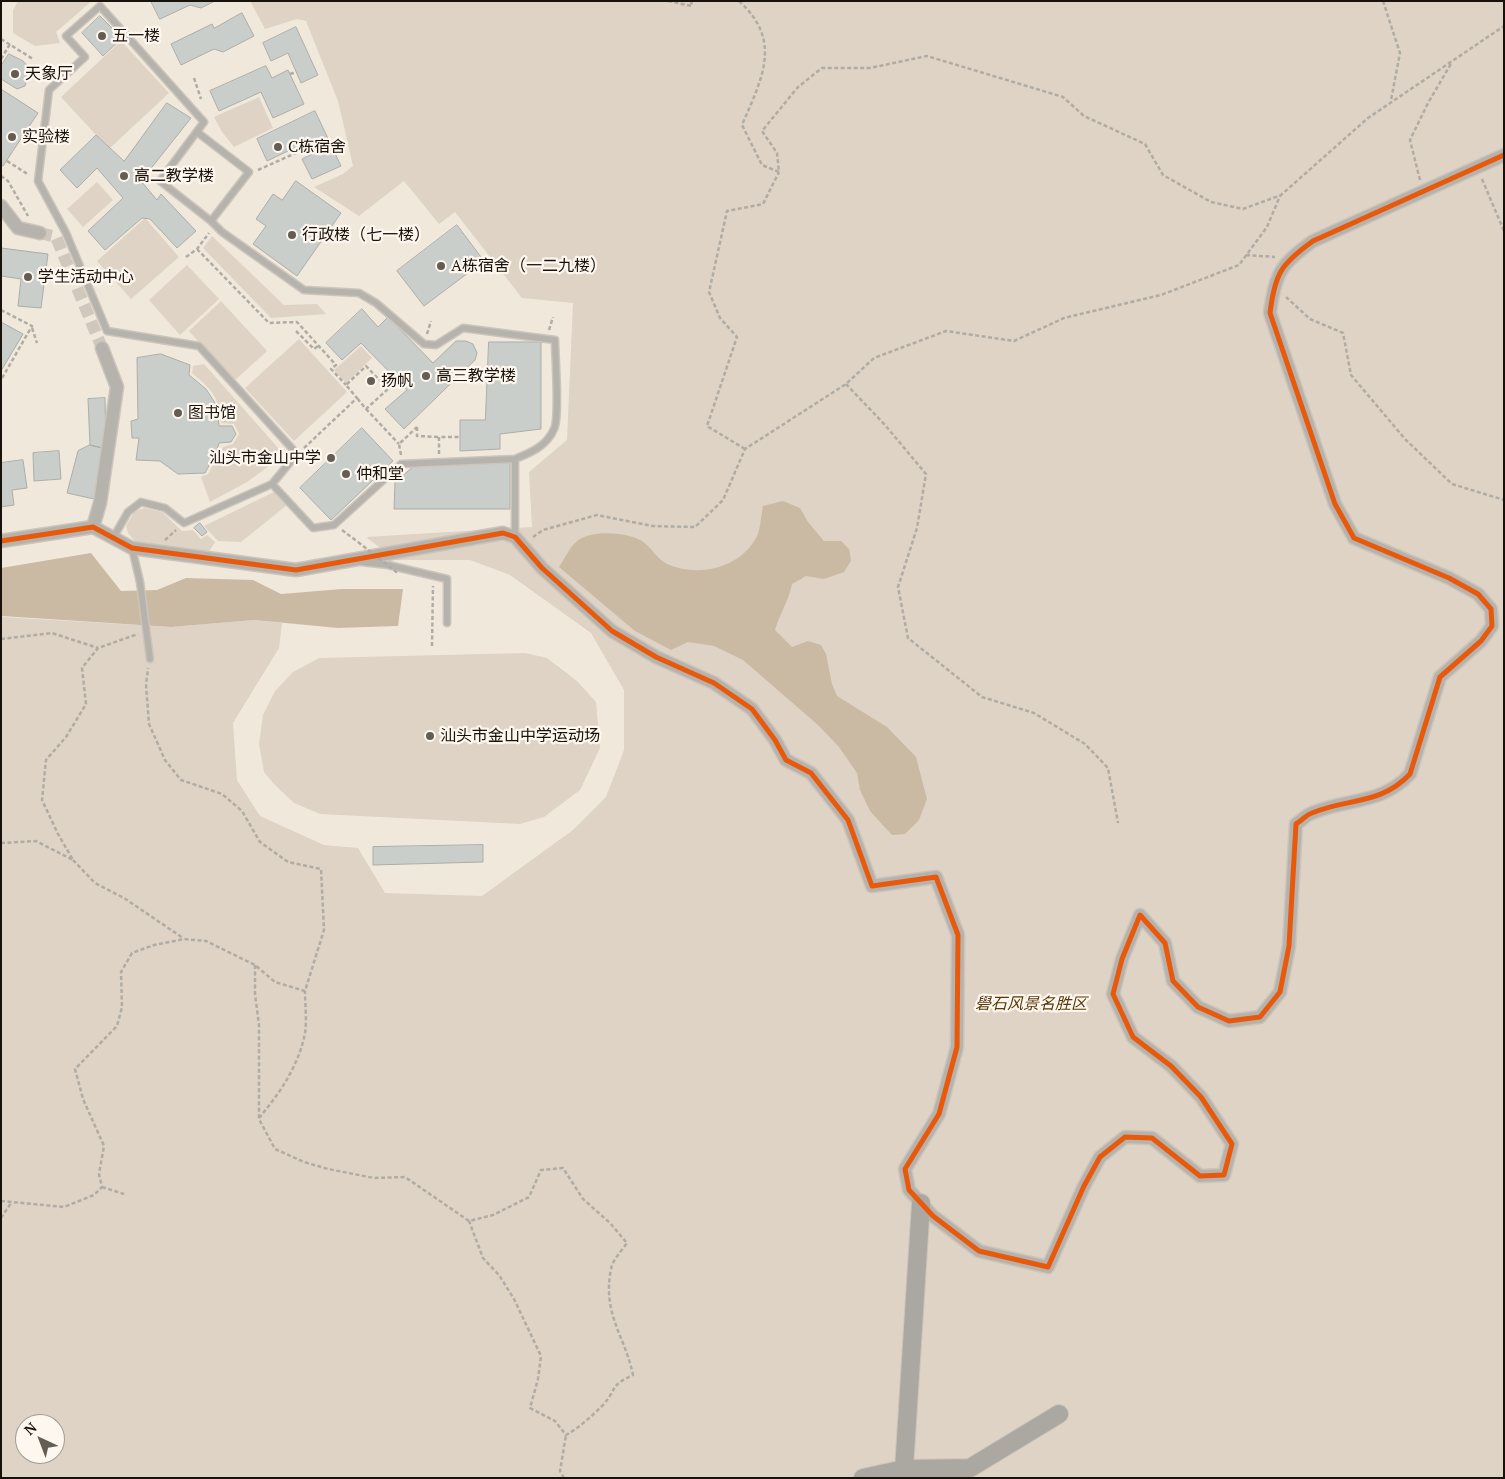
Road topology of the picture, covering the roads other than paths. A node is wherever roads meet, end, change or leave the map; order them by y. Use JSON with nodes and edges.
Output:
{"nodes":[{"id":1,"x":197,"y":132,"type":"junction"},
{"id":2,"x":1504,"y":155,"type":"edge"},
{"id":3,"x":1,"y":206,"type":"edge"},
{"id":4,"x":212,"y":222,"type":"junction"},
{"id":5,"x":40,"y":233,"type":"tunnel mouth"},
{"id":6,"x":102,"y":348,"type":"tunnel mouth"},
{"id":7,"x":515,"y":459,"type":"junction"},
{"id":8,"x":272,"y":484,"type":"junction"},
{"id":9,"x":93,"y":528,"type":"junction"},
{"id":10,"x":112,"y":538,"type":"junction"},
{"id":11,"x":1,"y":541,"type":"edge"},
{"id":12,"x":518,"y":541,"type":"junction"},
{"id":13,"x":132,"y":548,"type":"junction"},
{"id":14,"x":350,"y":561,"type":"junction"},
{"id":15,"x":447,"y":623,"type":"dead end"},
{"id":16,"x":150,"y":659,"type":"road end"},
{"id":17,"x":921,"y":1203,"type":"junction"},
{"id":18,"x":1059,"y":1414,"type":"dead end"},
{"id":19,"x":904,"y":1469,"type":"junction"},
{"id":20,"x":863,"y":1478,"type":"edge"}],
"edges":[{"from":1,"to":4,"type":"lane"},
{"from":1,"to":4,"type":"lane"},
{"from":1,"to":8,"type":"lane"},
{"from":2,"to":17,"type":"street"},
{"from":3,"to":5,"type":"street"},
{"from":4,"to":7,"type":"lane"},
{"from":6,"to":9,"type":"street"},
{"from":7,"to":8,"type":"lane"},
{"from":7,"to":12,"type":"lane"},
{"from":8,"to":10,"type":"lane"},
{"from":9,"to":10,"type":"street"},
{"from":9,"to":11,"type":"street"},
{"from":10,"to":13,"type":"street"},
{"from":12,"to":14,"type":"street"},
{"from":12,"to":17,"type":"street"},
{"from":13,"to":14,"type":"street"},
{"from":13,"to":16,"type":"lane"},
{"from":14,"to":15,"type":"lane"},
{"from":17,"to":19,"type":"street"},
{"from":18,"to":19,"type":"street"},
{"from":19,"to":20,"type":"street"}]}
